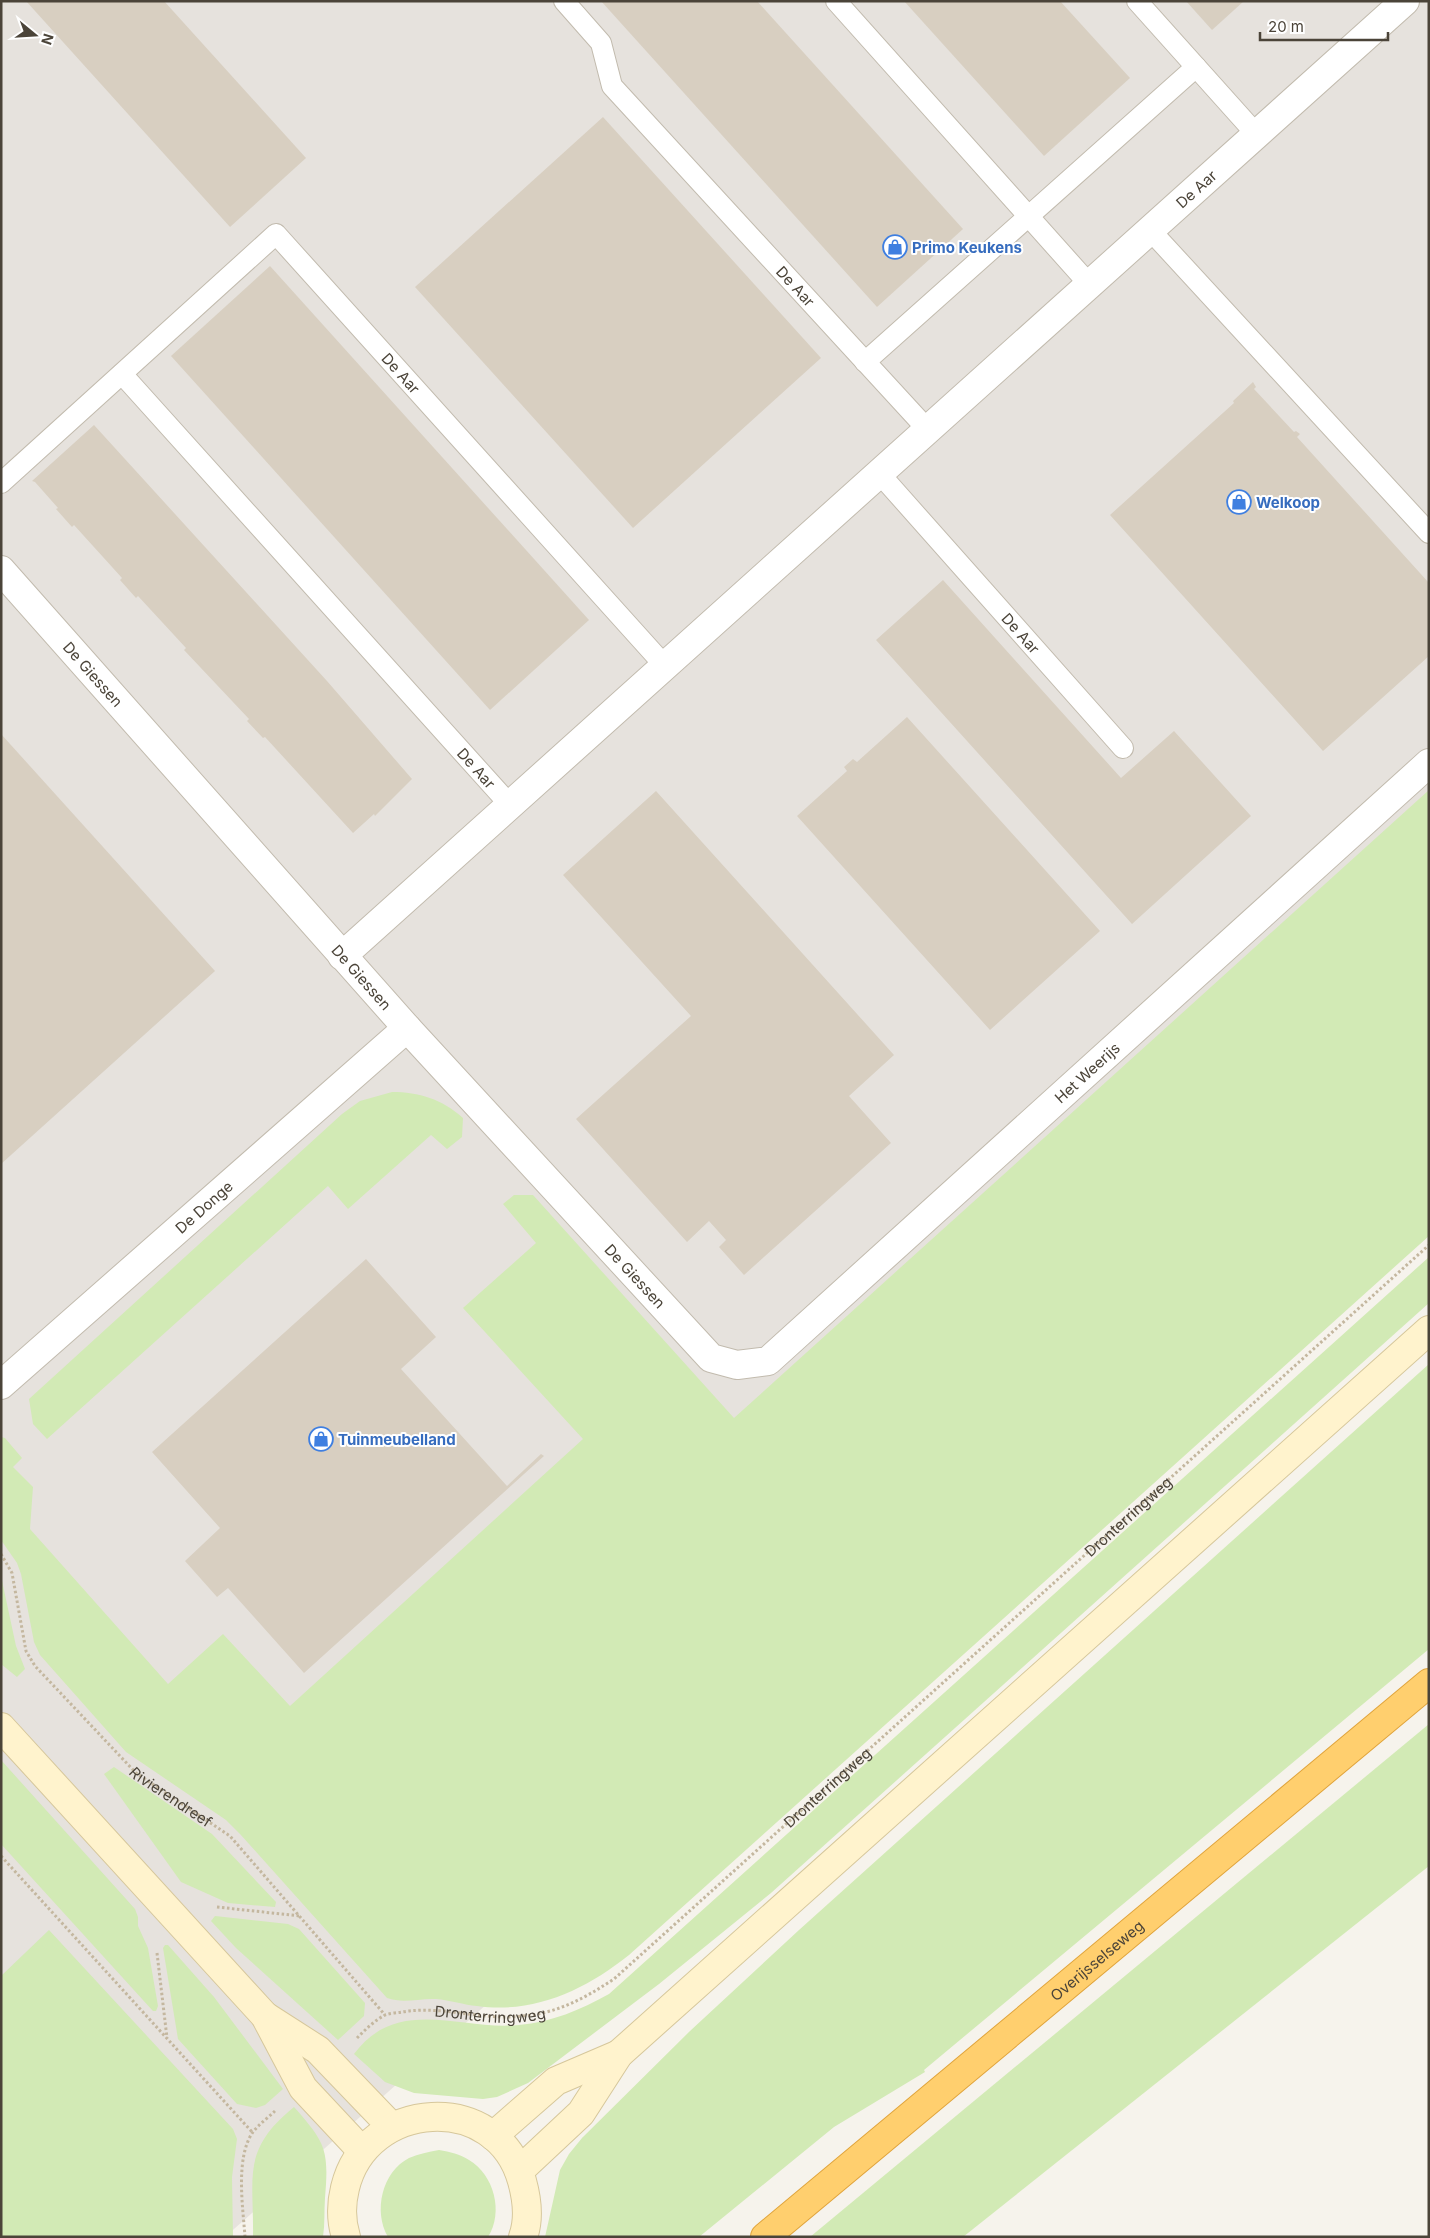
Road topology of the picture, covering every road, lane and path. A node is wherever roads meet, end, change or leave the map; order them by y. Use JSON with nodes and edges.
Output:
{"nodes":[{"id":1,"x":564,"y":1,"type":"edge"},
{"id":2,"x":836,"y":1,"type":"edge"},
{"id":3,"x":1137,"y":1,"type":"edge"},
{"id":4,"x":1398,"y":4,"type":"edge"},
{"id":5,"x":1196,"y":66,"type":"junction"},
{"id":6,"x":1257,"y":135,"type":"junction"},
{"id":7,"x":1028,"y":216,"type":"junction"},
{"id":8,"x":1150,"y":230,"type":"junction"},
{"id":9,"x":1089,"y":284,"type":"junction"},
{"id":10,"x":865,"y":362,"type":"junction"},
{"id":11,"x":122,"y":374,"type":"junction"},
{"id":12,"x":928,"y":430,"type":"junction"},
{"id":13,"x":879,"y":473,"type":"junction"},
{"id":14,"x":1,"y":483,"type":"edge"},
{"id":15,"x":1429,"y":533,"type":"edge"},
{"id":16,"x":1,"y":570,"type":"edge"},
{"id":17,"x":665,"y":666,"type":"junction"},
{"id":18,"x":1123,"y":748,"type":"dead end"},
{"id":19,"x":1429,"y":762,"type":"edge"},
{"id":20,"x":510,"y":805,"type":"junction"},
{"id":21,"x":342,"y":956,"type":"junction"},
{"id":22,"x":406,"y":1028,"type":"junction"},
{"id":23,"x":1429,"y":1245,"type":"edge"},
{"id":24,"x":1429,"y":1330,"type":"edge"},
{"id":25,"x":737,"y":1365,"type":"joint"},
{"id":26,"x":1,"y":1385,"type":"edge"},
{"id":27,"x":1,"y":1554,"type":"edge"},
{"id":28,"x":1429,"y":1683,"type":"edge"},
{"id":29,"x":1,"y":1726,"type":"edge"},
{"id":30,"x":1,"y":1856,"type":"edge"},
{"id":31,"x":385,"y":2015,"type":"junction"},
{"id":32,"x":265,"y":2016,"type":"junction"},
{"id":33,"x":619,"y":2054,"type":"junction"},
{"id":34,"x":331,"y":2061,"type":"junction"},
{"id":35,"x":303,"y":2088,"type":"junction"},
{"id":36,"x":391,"y":2126,"type":"junction"},
{"id":37,"x":252,"y":2133,"type":"junction"},
{"id":38,"x":493,"y":2136,"type":"junction"},
{"id":39,"x":362,"y":2151,"type":"junction"},
{"id":40,"x":519,"y":2171,"type":"junction"},
{"id":41,"x":245,"y":2237,"type":"edge"},
{"id":42,"x":346,"y":2237,"type":"edge"},
{"id":43,"x":523,"y":2237,"type":"edge"},
{"id":44,"x":765,"y":2237,"type":"edge"}],
"edges":[{"from":1,"to":10,"type":"lane","name":"De Aar"},
{"from":2,"to":7,"type":"lane"},
{"from":3,"to":5,"type":"lane"},
{"from":4,"to":6,"type":"street","name":"De Aar"},
{"from":5,"to":6,"type":"lane"},
{"from":5,"to":7,"type":"lane"},
{"from":6,"to":8,"type":"street","name":"De Aar"},
{"from":7,"to":9,"type":"lane"},
{"from":7,"to":10,"type":"lane"},
{"from":8,"to":9,"type":"street","name":"De Aar"},
{"from":8,"to":15,"type":"lane"},
{"from":9,"to":12,"type":"street","name":"De Aar"},
{"from":10,"to":12,"type":"lane","name":"De Aar"},
{"from":11,"to":14,"type":"lane","name":"De Aar"},
{"from":11,"to":17,"type":"lane","name":"De Aar"},
{"from":11,"to":20,"type":"lane","name":"De Aar"},
{"from":12,"to":13,"type":"street","name":"De Aar"},
{"from":13,"to":17,"type":"street","name":"De Aar"},
{"from":13,"to":18,"type":"lane","name":"De Aar"},
{"from":16,"to":21,"type":"street","name":"De Giessen"},
{"from":17,"to":20,"type":"street","name":"De Aar"},
{"from":19,"to":25,"type":"street","name":"Het Weerijs"},
{"from":20,"to":21,"type":"street","name":"De Aar"},
{"from":21,"to":22,"type":"street","name":"De Giessen"},
{"from":22,"to":25,"type":"street","name":"De Giessen"},
{"from":22,"to":26,"type":"street","name":"De Donge"},
{"from":23,"to":31,"type":"path","name":"Dronterringweg"},
{"from":24,"to":33,"type":"main road"},
{"from":27,"to":31,"type":"path","name":"Rivierendreef"},
{"from":28,"to":44,"type":"highway","name":"Overijsselseweg"},
{"from":29,"to":32,"type":"main road"},
{"from":30,"to":37,"type":"path"},
{"from":31,"to":34,"type":"path","name":"Dronterringweg"},
{"from":32,"to":34,"type":"main road"},
{"from":32,"to":35,"type":"main road"},
{"from":33,"to":38,"type":"main road"},
{"from":33,"to":40,"type":"main road"},
{"from":34,"to":36,"type":"main road"},
{"from":35,"to":37,"type":"path"},
{"from":35,"to":39,"type":"main road"},
{"from":36,"to":38,"type":"main road"},
{"from":36,"to":39,"type":"main road"},
{"from":37,"to":41,"type":"path"},
{"from":38,"to":40,"type":"main road"},
{"from":39,"to":42,"type":"main road"},
{"from":40,"to":43,"type":"main road"}]}
